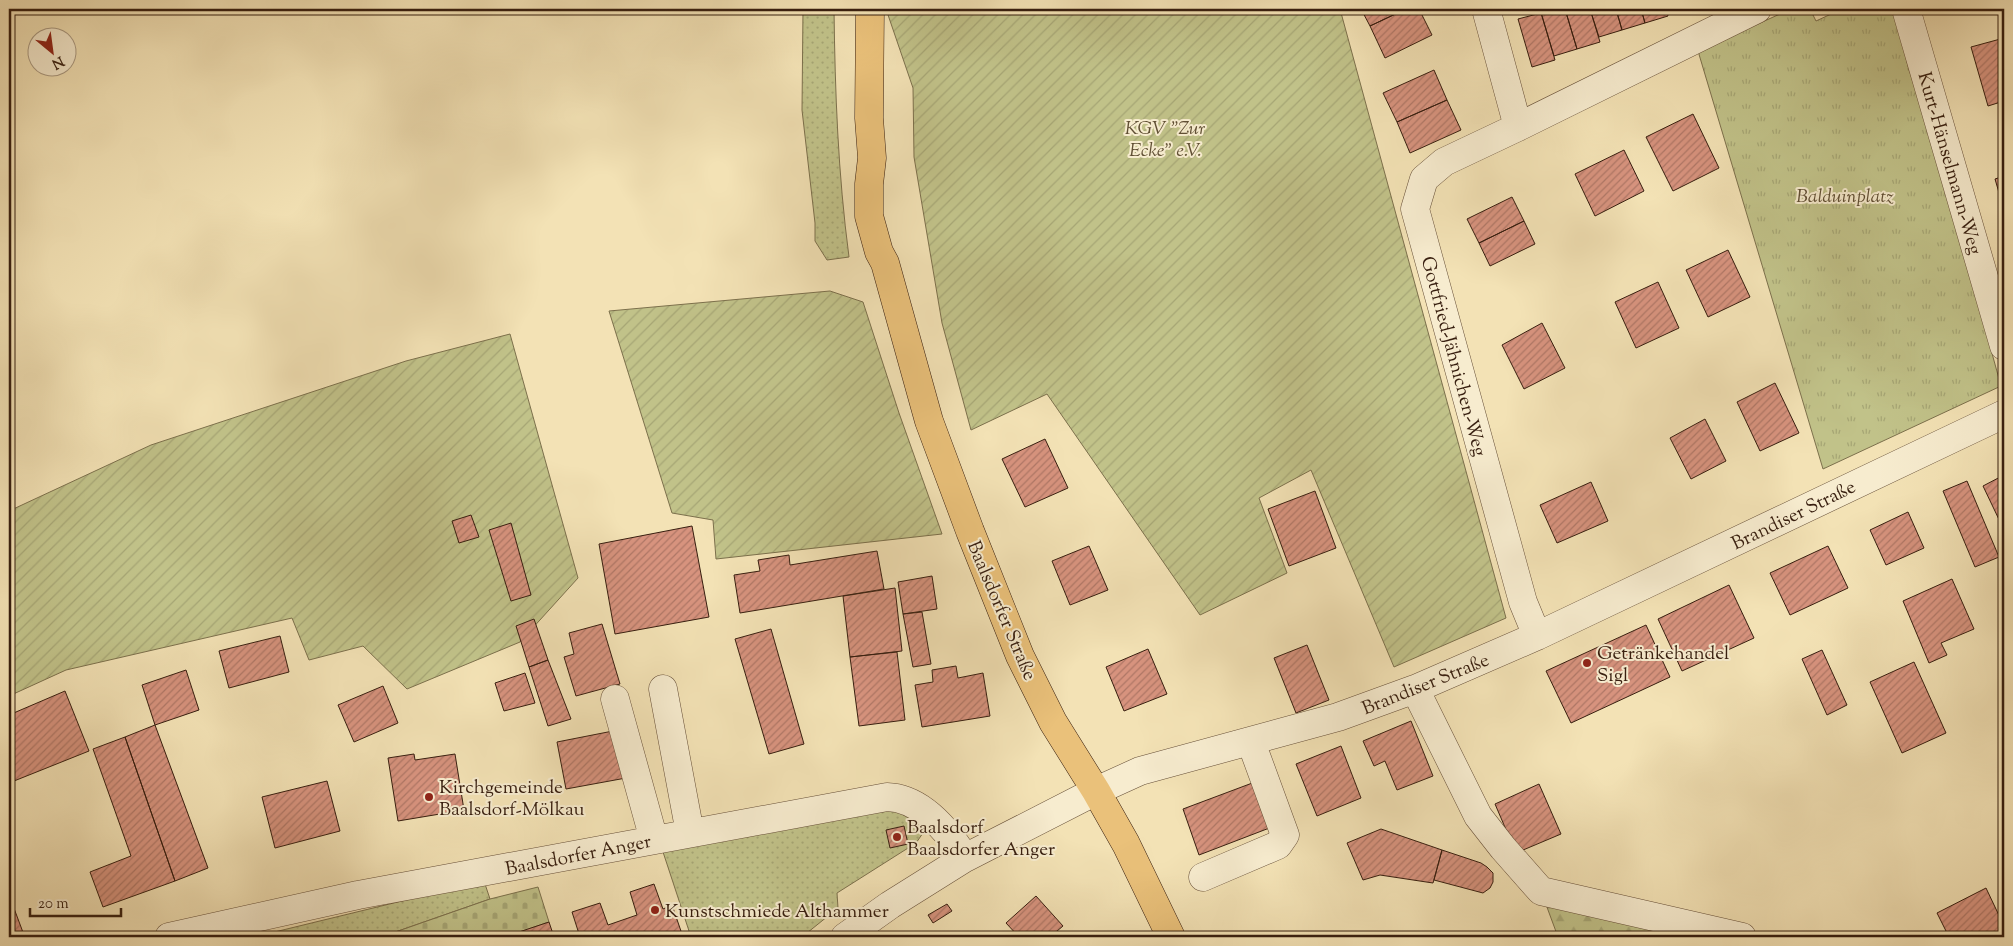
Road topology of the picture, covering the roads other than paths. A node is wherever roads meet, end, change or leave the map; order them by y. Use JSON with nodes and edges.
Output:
{"nodes":[{"id":1,"x":870,"y":9,"type":"edge"},
{"id":2,"x":1486,"y":9,"type":"edge"},
{"id":3,"x":1757,"y":9,"type":"edge"},
{"id":4,"x":1906,"y":9,"type":"edge"},
{"id":5,"x":1518,"y":128,"type":"junction"},
{"id":6,"x":2004,"y":346,"type":"edge"},
{"id":7,"x":2004,"y":414,"type":"edge"},
{"id":8,"x":1537,"y":636,"type":"junction"},
{"id":9,"x":663,"y":689,"type":"dead end"},
{"id":10,"x":1416,"y":690,"type":"junction"},
{"id":11,"x":615,"y":699,"type":"dead end"},
{"id":12,"x":1251,"y":742,"type":"junction"},
{"id":13,"x":1096,"y":791,"type":"junction"},
{"id":14,"x":690,"y":833,"type":"junction"},
{"id":15,"x":654,"y":840,"type":"junction"},
{"id":16,"x":965,"y":858,"type":"junction"},
{"id":17,"x":1204,"y":877,"type":"dead end"},
{"id":18,"x":169,"y":937,"type":"edge"},
{"id":19,"x":845,"y":937,"type":"edge"},
{"id":20,"x":1171,"y":937,"type":"edge"},
{"id":21,"x":1742,"y":937,"type":"edge"}],
"edges":[{"from":1,"to":13,"type":"main road","name":"Baalsdorfer Straße"},
{"from":2,"to":5,"type":"street"},
{"from":3,"to":5,"type":"street","name":"Gottfried-Jähnichen-Weg"},
{"from":4,"to":6,"type":"street","name":"Kurt-Hänselmann-Weg"},
{"from":5,"to":8,"type":"street","name":"Gottfried-Jähnichen-Weg"},
{"from":7,"to":8,"type":"street","name":"Brandiser Straße"},
{"from":8,"to":10,"type":"street","name":"Brandiser Straße"},
{"from":9,"to":14,"type":"street"},
{"from":10,"to":12,"type":"street","name":"Brandiser Straße"},
{"from":10,"to":21,"type":"street"},
{"from":11,"to":15,"type":"street"},
{"from":12,"to":13,"type":"street","name":"Brandiser Straße"},
{"from":12,"to":17,"type":"street"},
{"from":13,"to":16,"type":"street","name":"Brandiser Straße"},
{"from":13,"to":20,"type":"main road","name":"Baalsdorfer Straße"},
{"from":14,"to":15,"type":"street","name":"Baalsdorfer Anger"},
{"from":14,"to":16,"type":"street","name":"Baalsdorfer Anger"},
{"from":15,"to":18,"type":"street","name":"Baalsdorfer Anger"},
{"from":16,"to":19,"type":"street","name":"Brandiser Straße"}]}
